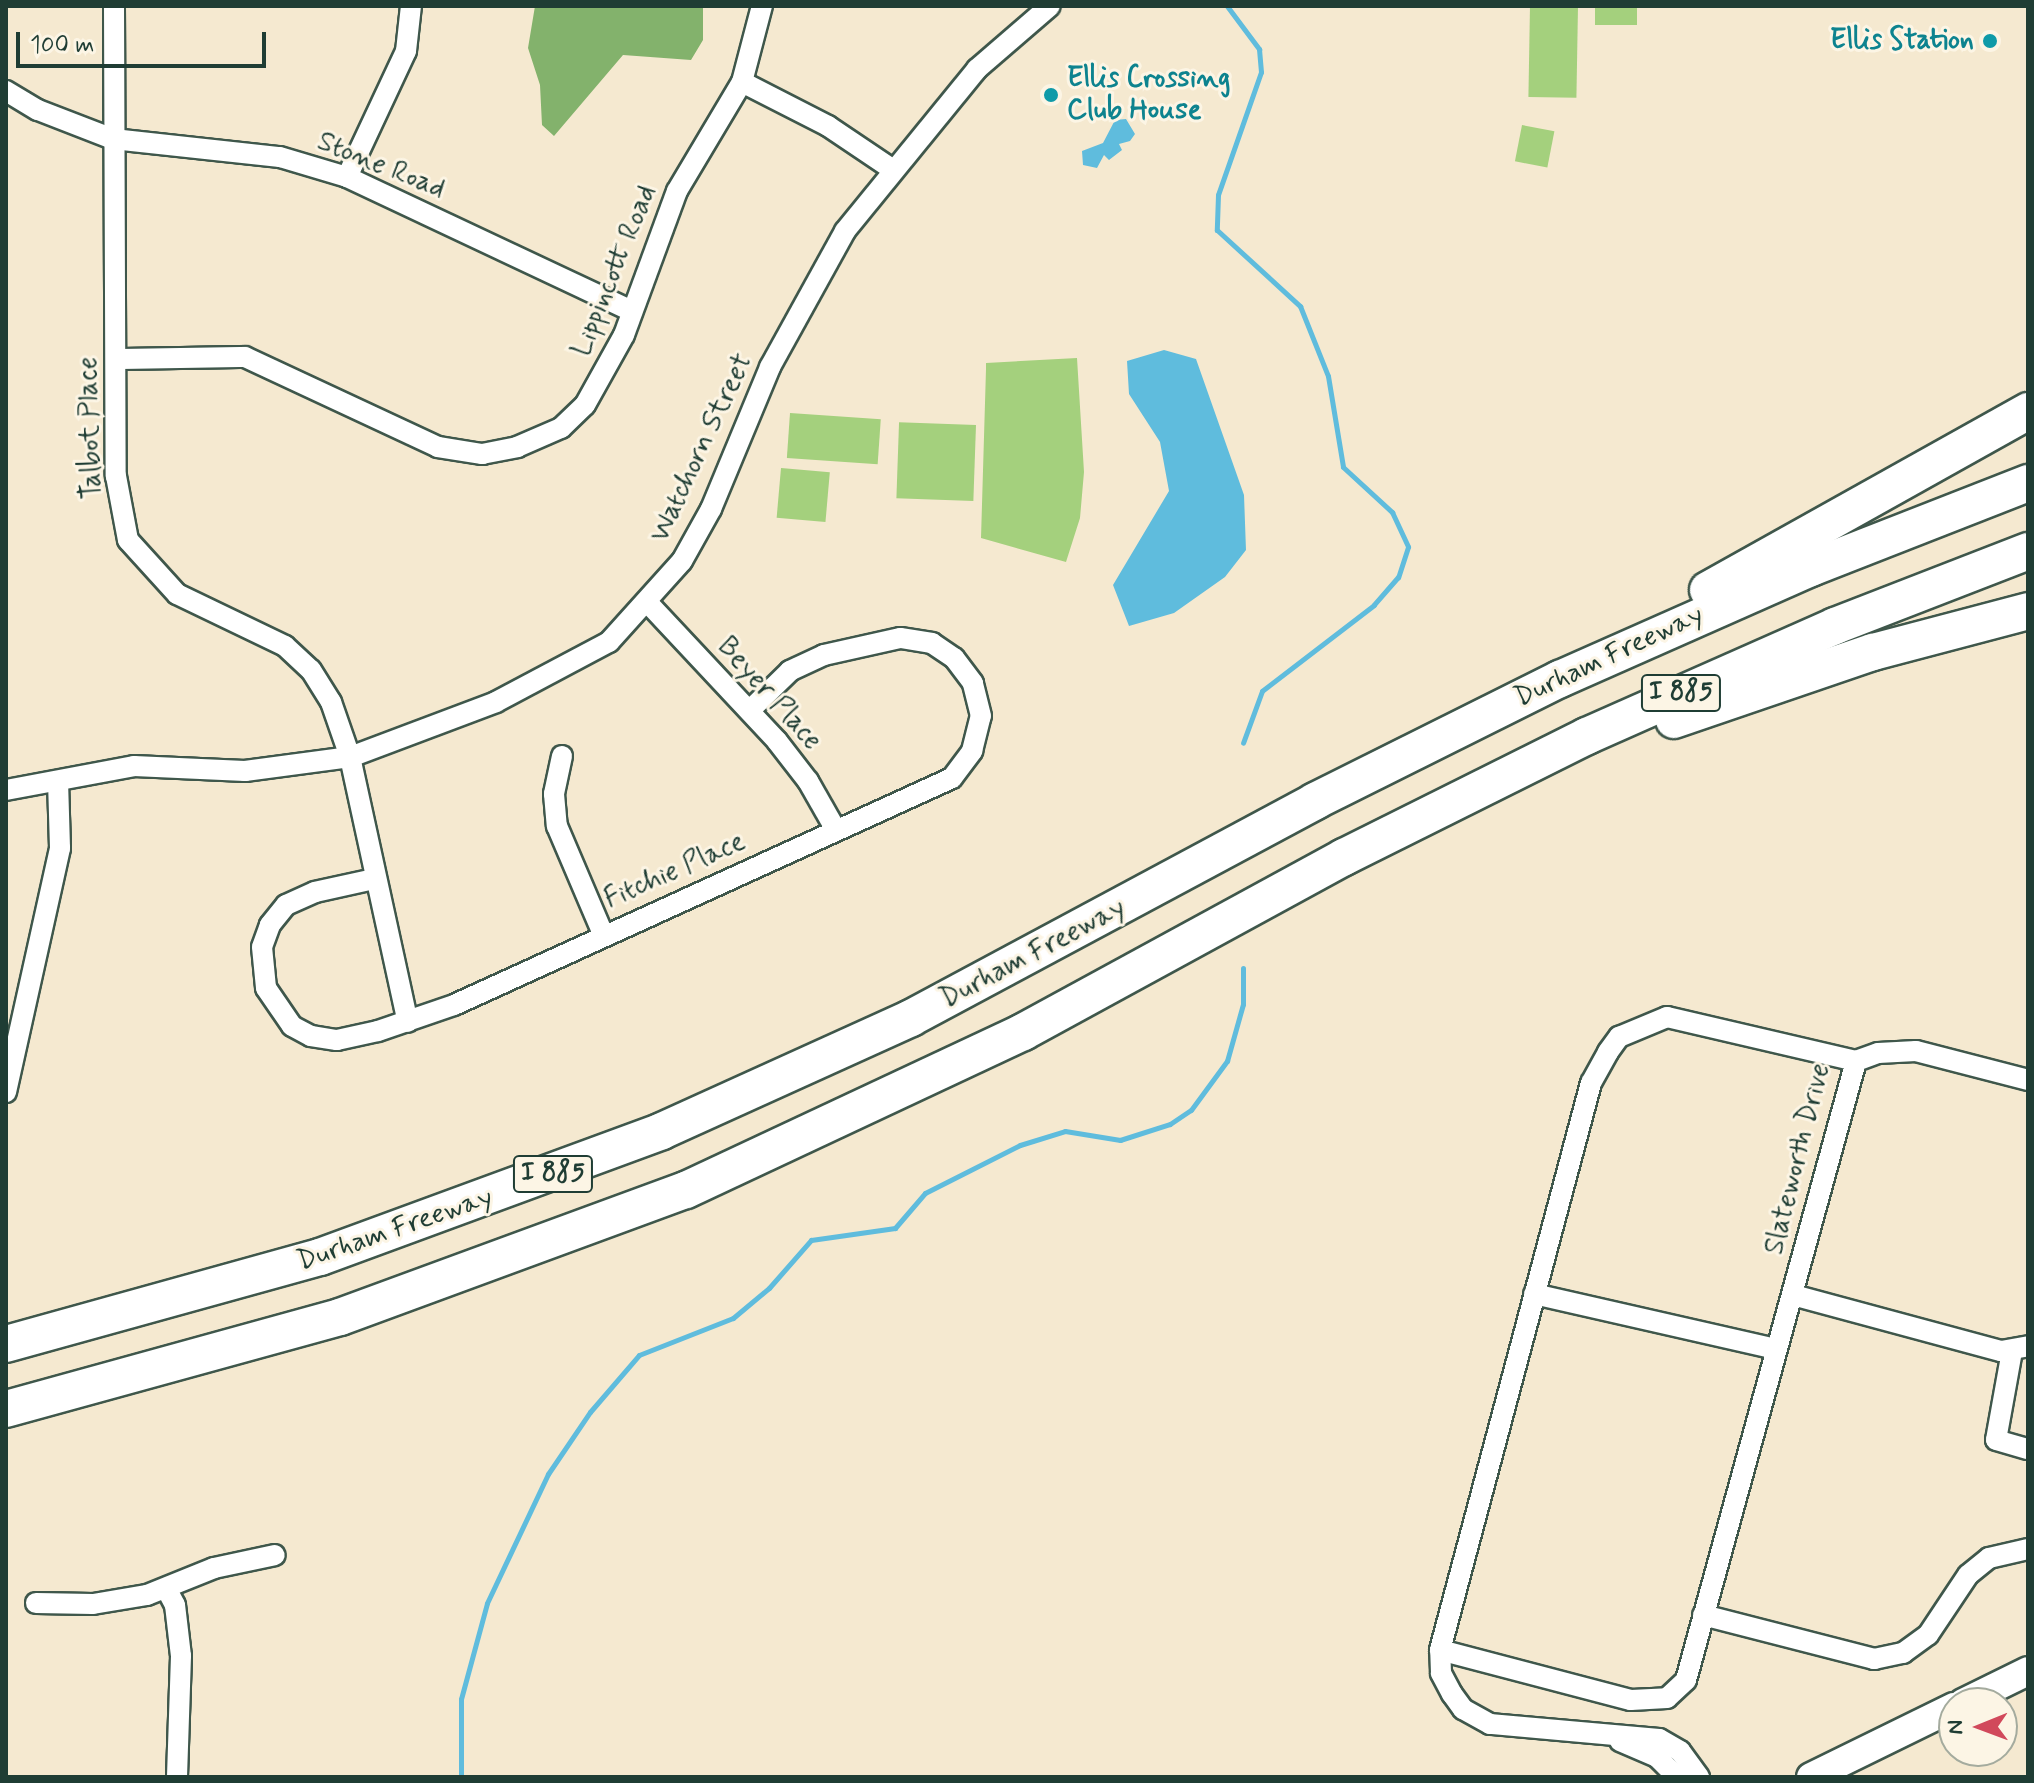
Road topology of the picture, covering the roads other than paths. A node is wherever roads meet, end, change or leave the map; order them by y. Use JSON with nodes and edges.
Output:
{"nodes":[{"id":1,"x":114,"y":6,"type":"edge"},
{"id":2,"x":411,"y":6,"type":"edge"},
{"id":3,"x":762,"y":6,"type":"edge"},
{"id":4,"x":1050,"y":6,"type":"edge"},
{"id":5,"x":742,"y":82,"type":"junction"},
{"id":6,"x":6,"y":91,"type":"edge"},
{"id":7,"x":113,"y":139,"type":"junction"},
{"id":8,"x":892,"y":169,"type":"junction"},
{"id":9,"x":347,"y":177,"type":"junction"},
{"id":10,"x":632,"y":311,"type":"junction"},
{"id":11,"x":116,"y":359,"type":"junction"},
{"id":12,"x":2028,"y":411,"type":"edge"},
{"id":13,"x":2028,"y":483,"type":"edge"},
{"id":14,"x":2028,"y":551,"type":"edge"},
{"id":15,"x":648,"y":603,"type":"junction"},
{"id":16,"x":2028,"y":611,"type":"edge"},
{"id":17,"x":750,"y":710,"type":"junction"},
{"id":18,"x":1478,"y":718,"type":"junction"},
{"id":19,"x":562,"y":756,"type":"dead end"},
{"id":20,"x":350,"y":757,"type":"junction"},
{"id":21,"x":58,"y":781,"type":"junction"},
{"id":22,"x":6,"y":790,"type":"edge"},
{"id":23,"x":836,"y":830,"type":"junction"},
{"id":24,"x":1344,"y":857,"type":"junction"},
{"id":25,"x":374,"y":879,"type":"junction"},
{"id":26,"x":603,"y":934,"type":"junction"},
{"id":27,"x":408,"y":1022,"type":"junction"},
{"id":28,"x":1856,"y":1061,"type":"junction"},
{"id":29,"x":2028,"y":1080,"type":"edge"},
{"id":30,"x":6,"y":1092,"type":"edge"},
{"id":31,"x":1534,"y":1294,"type":"junction"},
{"id":32,"x":1793,"y":1295,"type":"junction"},
{"id":33,"x":6,"y":1344,"type":"edge"},
{"id":34,"x":1776,"y":1349,"type":"junction"},
{"id":35,"x":2020,"y":1349,"type":"edge"},
{"id":36,"x":6,"y":1409,"type":"edge"},
{"id":37,"x":2028,"y":1449,"type":"edge"},
{"id":38,"x":2028,"y":1549,"type":"edge"},
{"id":39,"x":275,"y":1555,"type":"dead end"},
{"id":40,"x":167,"y":1590,"type":"junction"},
{"id":41,"x":36,"y":1603,"type":"dead end"},
{"id":42,"x":1703,"y":1615,"type":"junction"},
{"id":43,"x":1440,"y":1650,"type":"junction"},
{"id":44,"x":2028,"y":1671,"type":"edge"},
{"id":45,"x":1996,"y":1687,"type":"edge"},
{"id":46,"x":1938,"y":1715,"type":"edge"},
{"id":47,"x":1604,"y":1736,"type":"junction"},
{"id":48,"x":177,"y":1777,"type":"edge"},
{"id":49,"x":1677,"y":1777,"type":"edge"},
{"id":50,"x":1699,"y":1777,"type":"edge"},
{"id":51,"x":1811,"y":1777,"type":"edge"}],
"edges":[{"from":1,"to":7,"type":"street","name":"Talbot Place"},
{"from":2,"to":9,"type":"street"},
{"from":3,"to":5,"type":"street","name":"Lippincott Road"},
{"from":4,"to":8,"type":"street","name":"Watchorn Street"},
{"from":5,"to":8,"type":"street"},
{"from":5,"to":10,"type":"street","name":"Lippincott Road"},
{"from":6,"to":7,"type":"street","name":"Stone Road"},
{"from":7,"to":9,"type":"street","name":"Stone Road"},
{"from":7,"to":11,"type":"street","name":"Talbot Place"},
{"from":8,"to":15,"type":"street","name":"Watchorn Street"},
{"from":9,"to":10,"type":"street","name":"Stone Road"},
{"from":10,"to":11,"type":"street","name":"Lippincott Road"},
{"from":11,"to":20,"type":"street","name":"Talbot Place"},
{"from":12,"to":18,"type":"highway"},
{"from":13,"to":18,"type":"highway","name":"Durham Freeway","number":"I 885"},
{"from":14,"to":24,"type":"highway","number":"I 885"},
{"from":15,"to":17,"type":"street","name":"Beyer Place"},
{"from":15,"to":20,"type":"street","name":"Watchorn Street"},
{"from":16,"to":24,"type":"highway"},
{"from":17,"to":23,"type":"street","name":"Beyer Place"},
{"from":17,"to":23,"type":"street","name":"Fitchie Place"},
{"from":18,"to":33,"type":"highway","name":"Durham Freeway","number":"I 885"},
{"from":19,"to":26,"type":"street"},
{"from":20,"to":21,"type":"street","name":"Watchorn Street"},
{"from":20,"to":25,"type":"street","name":"Talbot Place"},
{"from":21,"to":22,"type":"street","name":"Watchorn Street"},
{"from":21,"to":30,"type":"street"},
{"from":23,"to":26,"type":"street","name":"Fitchie Place"},
{"from":24,"to":36,"type":"highway","number":"I 885"},
{"from":25,"to":27,"type":"street","name":"Talbot Place"},
{"from":25,"to":27,"type":"street","name":"Fitchie Place"},
{"from":26,"to":27,"type":"street","name":"Fitchie Place"},
{"from":28,"to":29,"type":"street"},
{"from":28,"to":31,"type":"street","name":"Slateworth Drive"},
{"from":28,"to":32,"type":"street","name":"Slateworth Drive"},
{"from":31,"to":34,"type":"street"},
{"from":31,"to":43,"type":"street","name":"Slateworth Drive"},
{"from":32,"to":34,"type":"street","name":"Slateworth Drive"},
{"from":32,"to":35,"type":"street"},
{"from":34,"to":42,"type":"street","name":"Slateworth Drive"},
{"from":35,"to":37,"type":"street"},
{"from":38,"to":42,"type":"street"},
{"from":39,"to":40,"type":"street"},
{"from":40,"to":41,"type":"street"},
{"from":40,"to":48,"type":"street"},
{"from":42,"to":43,"type":"street","name":"Slateworth Drive"},
{"from":43,"to":47,"type":"street","name":"Slateworth Drive"},
{"from":44,"to":45,"type":"main road"},
{"from":46,"to":51,"type":"main road"},
{"from":47,"to":49,"type":"street","name":"Slateworth Drive"},
{"from":47,"to":50,"type":"street","name":"Slateworth Drive"}]}
